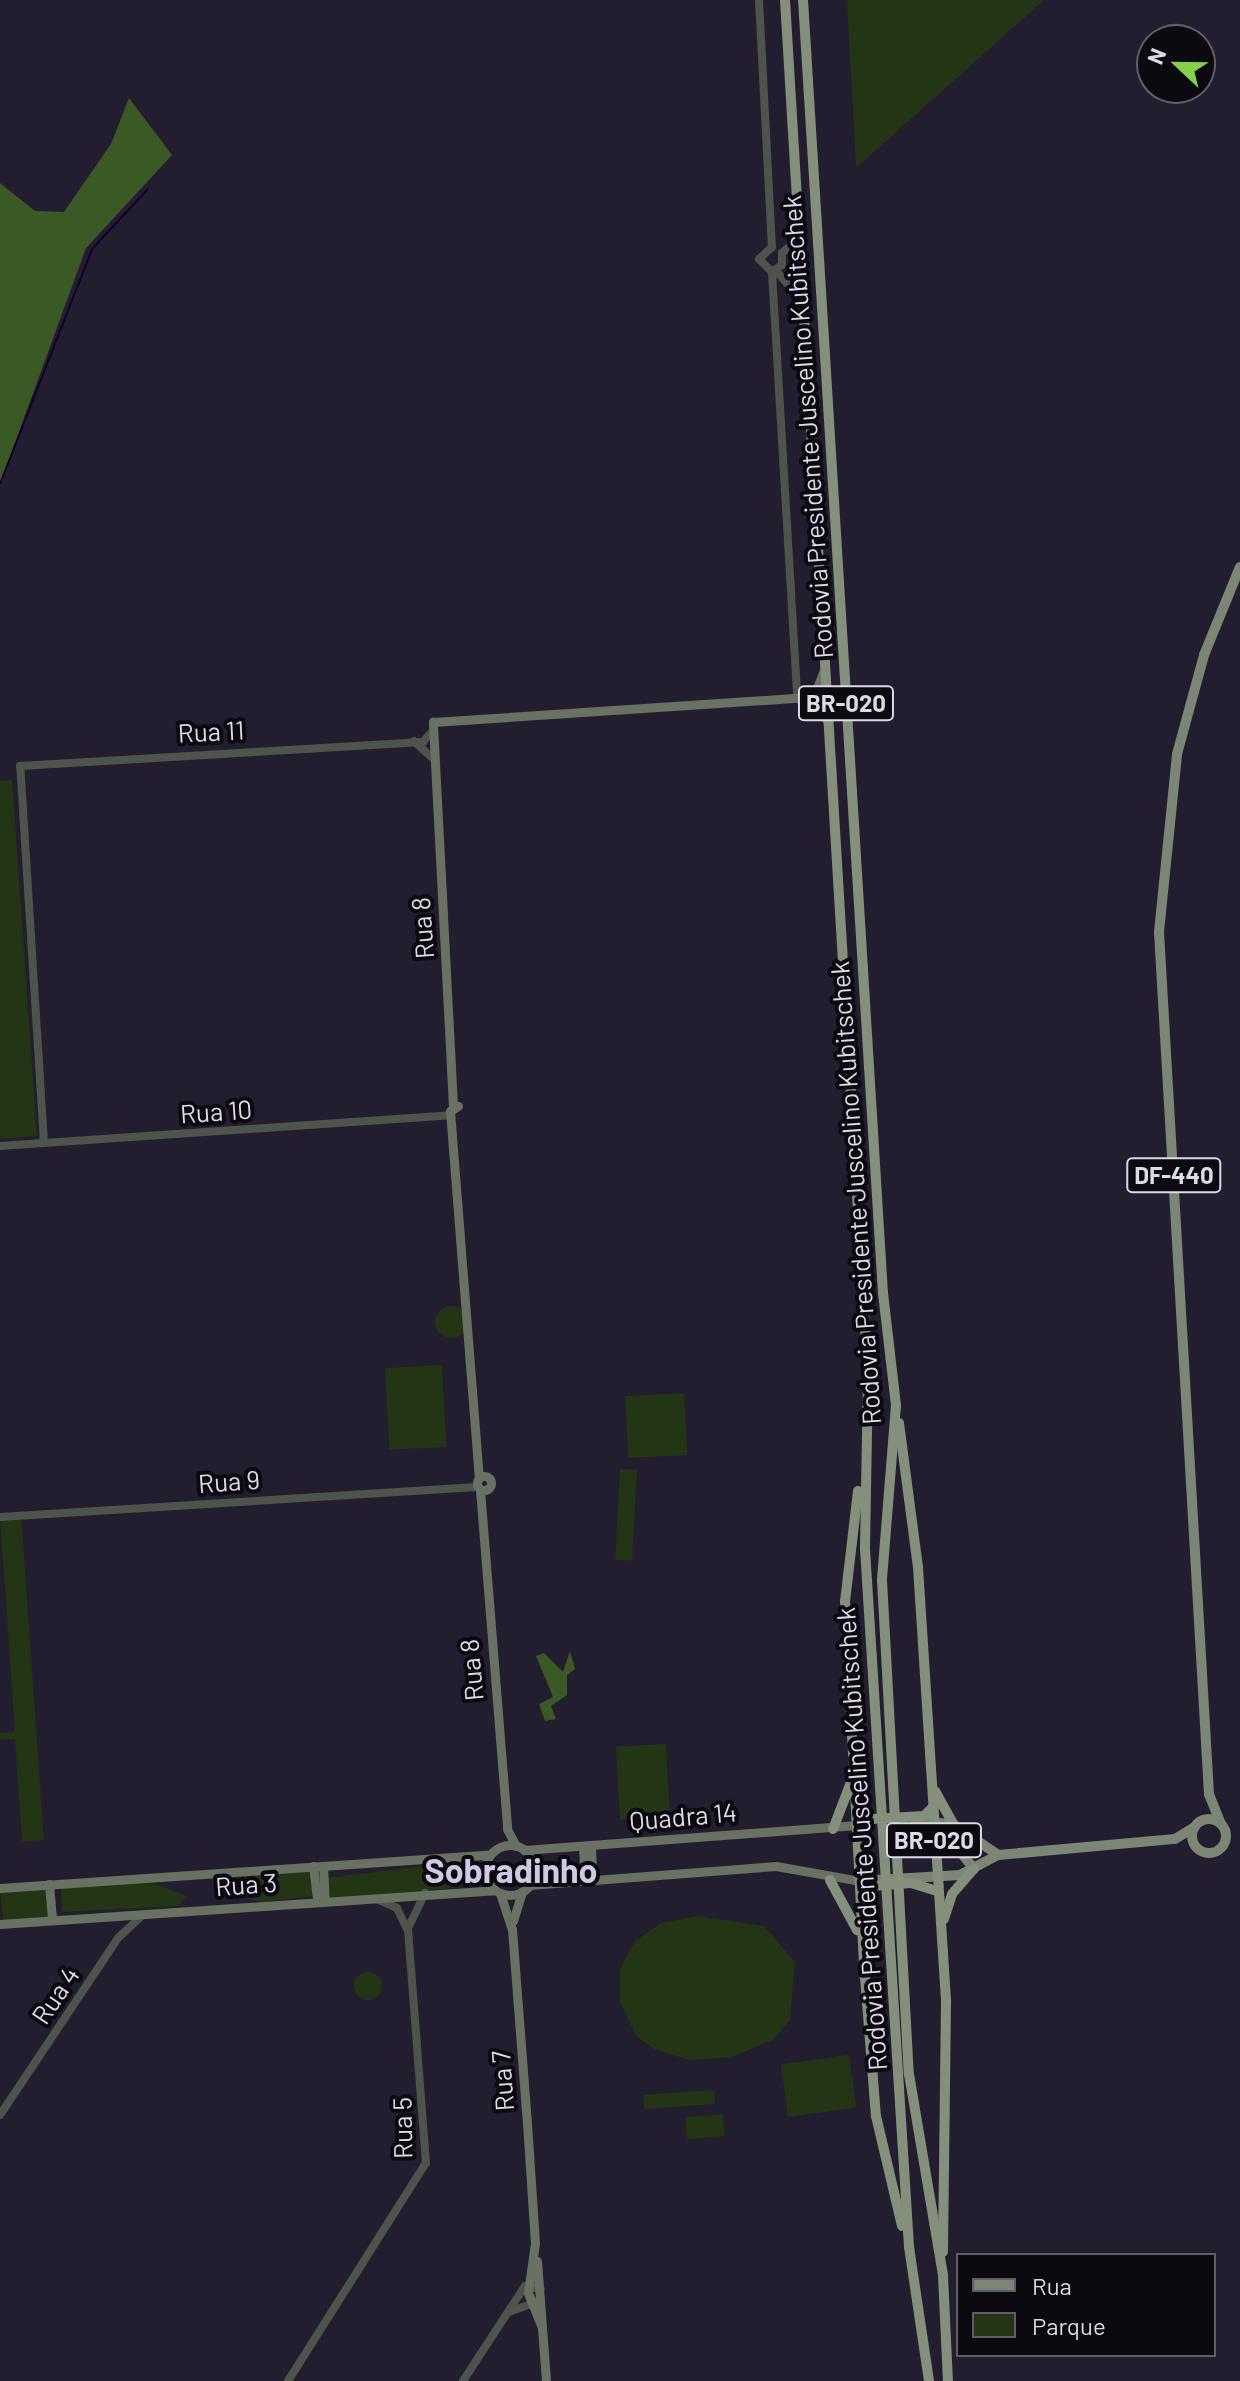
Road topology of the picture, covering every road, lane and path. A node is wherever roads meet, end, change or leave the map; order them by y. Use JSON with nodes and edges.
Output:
{"nodes":[{"id":1,"x":759,"y":0,"type":"edge"},
{"id":2,"x":785,"y":0,"type":"edge"},
{"id":3,"x":804,"y":1,"type":"edge"},
{"id":4,"x":797,"y":240,"type":"junction"},
{"id":5,"x":772,"y":247,"type":"junction"},
{"id":6,"x":782,"y":253,"type":"junction"},
{"id":7,"x":774,"y":271,"type":"junction"},
{"id":8,"x":801,"y":299,"type":"junction"},
{"id":9,"x":1240,"y":567,"type":"edge"},
{"id":10,"x":824,"y":670,"type":"junction"},
{"id":11,"x":797,"y":698,"type":"junction"},
{"id":12,"x":826,"y":719,"type":"junction"},
{"id":13,"x":430,"y":734,"type":"junction"},
{"id":14,"x":414,"y":741,"type":"junction"},
{"id":15,"x":431,"y":757,"type":"junction"},
{"id":16,"x":842,"y":921,"type":"junction"},
{"id":17,"x":860,"y":931,"type":"junction"},
{"id":18,"x":842,"y":966,"type":"junction"},
{"id":19,"x":863,"y":966,"type":"junction"},
{"id":20,"x":454,"y":1111,"type":"junction"},
{"id":21,"x":44,"y":1143,"type":"junction"},
{"id":22,"x":0,"y":1146,"type":"edge"},
{"id":23,"x":896,"y":1405,"type":"junction"},
{"id":24,"x":862,"y":1467,"type":"junction"},
{"id":25,"x":481,"y":1483,"type":"junction"},
{"id":26,"x":0,"y":1517,"type":"edge"},
{"id":27,"x":850,"y":1727,"type":"junction"},
{"id":28,"x":930,"y":1777,"type":"junction"},
{"id":29,"x":1209,"y":1794,"type":"junction"},
{"id":30,"x":856,"y":1811,"type":"junction"},
{"id":31,"x":931,"y":1819,"type":"junction"},
{"id":32,"x":953,"y":1824,"type":"junction"},
{"id":33,"x":1221,"y":1824,"type":"junction"},
{"id":34,"x":857,"y":1825,"type":"junction"},
{"id":35,"x":1196,"y":1826,"type":"junction"},
{"id":36,"x":507,"y":1829,"type":"junction"},
{"id":37,"x":833,"y":1829,"type":"junction"},
{"id":38,"x":1175,"y":1839,"type":"junction"},
{"id":39,"x":980,"y":1845,"type":"junction"},
{"id":40,"x":1195,"y":1845,"type":"junction"},
{"id":41,"x":587,"y":1846,"type":"junction"},
{"id":42,"x":520,"y":1848,"type":"junction"},
{"id":43,"x":494,"y":1852,"type":"junction"},
{"id":44,"x":998,"y":1855,"type":"junction"},
{"id":45,"x":318,"y":1866,"type":"junction"},
{"id":46,"x":974,"y":1869,"type":"junction"},
{"id":47,"x":937,"y":1876,"type":"junction"},
{"id":48,"x":588,"y":1880,"type":"junction"},
{"id":49,"x":830,"y":1880,"type":"junction"},
{"id":50,"x":860,"y":1881,"type":"junction"},
{"id":51,"x":49,"y":1884,"type":"junction"},
{"id":52,"x":0,"y":1888,"type":"edge"},
{"id":53,"x":526,"y":1888,"type":"junction"},
{"id":54,"x":498,"y":1891,"type":"junction"},
{"id":55,"x":938,"y":1891,"type":"junction"},
{"id":56,"x":426,"y":1892,"type":"junction"},
{"id":57,"x":861,"y":1894,"type":"junction"},
{"id":58,"x":372,"y":1897,"type":"junction"},
{"id":59,"x":321,"y":1900,"type":"junction"},
{"id":60,"x":145,"y":1913,"type":"junction"},
{"id":61,"x":109,"y":1915,"type":"junction"},
{"id":62,"x":52,"y":1920,"type":"junction"},
{"id":63,"x":0,"y":1924,"type":"edge"},
{"id":64,"x":512,"y":1929,"type":"junction"},
{"id":65,"x":408,"y":1931,"type":"junction"},
{"id":66,"x":118,"y":1938,"type":"junction"},
{"id":67,"x":941,"y":1941,"type":"junction"},
{"id":68,"x":865,"y":1977,"type":"junction"},
{"id":69,"x":0,"y":2115,"type":"edge"},
{"id":70,"x":535,"y":2243,"type":"junction"},
{"id":71,"x":909,"y":2247,"type":"junction"},
{"id":72,"x":943,"y":2276,"type":"junction"},
{"id":73,"x":528,"y":2283,"type":"junction"},
{"id":74,"x":542,"y":2292,"type":"junction"},
{"id":75,"x":532,"y":2306,"type":"junction"},
{"id":76,"x":508,"y":2312,"type":"junction"},
{"id":77,"x":542,"y":2327,"type":"junction"},
{"id":78,"x":288,"y":2381,"type":"edge"},
{"id":79,"x":463,"y":2381,"type":"edge"},
{"id":80,"x":546,"y":2381,"type":"edge"},
{"id":81,"x":929,"y":2381,"type":"edge"},
{"id":82,"x":948,"y":2381,"type":"edge"}],
"edges":[{"from":1,"to":5,"type":"street"},
{"from":2,"to":3,"type":"highway"},
{"from":2,"to":4,"type":"highway","name":"Rodovia Presidente Juscelino Kubitschek","number":"BR-020"},
{"from":3,"to":17,"type":"highway","name":"Rodovia Presidente Juscelino Kubitschek","number":"BR-020"},
{"from":4,"to":6,"type":"street"},
{"from":4,"to":8,"type":"highway","name":"Rodovia Presidente Juscelino Kubitschek","number":"BR-020"},
{"from":5,"to":6,"type":"street"},
{"from":5,"to":7,"type":"street"},
{"from":6,"to":7,"type":"street"},
{"from":7,"to":8,"type":"street"},
{"from":7,"to":11,"type":"street"},
{"from":8,"to":10,"type":"highway","name":"Rodovia Presidente Juscelino Kubitschek","number":"BR-020"},
{"from":9,"to":29,"type":"main road","number":"DF-440"},
{"from":10,"to":11,"type":"main road"},
{"from":10,"to":12,"type":"highway","name":"Rodovia Presidente Juscelino Kubitschek","number":"BR-020"},
{"from":11,"to":12,"type":"main road"},
{"from":11,"to":13,"type":"main road"},
{"from":12,"to":16,"type":"highway","name":"Rodovia Presidente Juscelino Kubitschek","number":"BR-020"},
{"from":13,"to":14,"type":"street"},
{"from":13,"to":15,"type":"main road"},
{"from":14,"to":15,"type":"street"},
{"from":14,"to":21,"type":"street","name":"Rua 11"},
{"from":15,"to":20,"type":"main road","name":"Rua 8"},
{"from":16,"to":17,"type":"highway"},
{"from":16,"to":18,"type":"highway","name":"Rodovia Presidente Juscelino Kubitschek","number":"BR-020"},
{"from":17,"to":19,"type":"highway","name":"Rodovia Presidente Juscelino Kubitschek","number":"BR-020"},
{"from":18,"to":19,"type":"highway"},
{"from":18,"to":24,"type":"highway","name":"Rodovia Presidente Juscelino Kubitschek","number":"BR-020"},
{"from":19,"to":23,"type":"highway","name":"Rodovia Presidente Juscelino Kubitschek","number":"BR-020"},
{"from":20,"to":21,"type":"street","name":"Rua 10"},
{"from":20,"to":25,"type":"main road","name":"Rua 8"},
{"from":21,"to":22,"type":"street","name":"Rua 10"},
{"from":23,"to":28,"type":"highway","number":"BR-020"},
{"from":23,"to":72,"type":"highway","name":"Rodovia Presidente Juscelino Kubitschek","number":"BR-020"},
{"from":24,"to":27,"type":"highway","number":"BR-020"},
{"from":24,"to":71,"type":"highway","name":"Rodovia Presidente Juscelino Kubitschek","number":"BR-020"},
{"from":25,"to":26,"type":"street","name":"Rua 9"},
{"from":25,"to":36,"type":"main road","name":"Rua 8"},
{"from":27,"to":30,"type":"highway","number":"BR-020"},
{"from":27,"to":37,"type":"highway"},
{"from":28,"to":31,"type":"highway","number":"BR-020"},
{"from":28,"to":32,"type":"highway"},
{"from":29,"to":33,"type":"main road","number":"DF-440"},
{"from":29,"to":35,"type":"main road","number":"DF-440"},
{"from":30,"to":31,"type":"highway"},
{"from":30,"to":34,"type":"highway","number":"BR-020"},
{"from":31,"to":32,"type":"main road"},
{"from":31,"to":34,"type":"main road"},
{"from":31,"to":47,"type":"highway","number":"BR-020"},
{"from":32,"to":39,"type":"main road"},
{"from":33,"to":35,"type":"main road"},
{"from":33,"to":40,"type":"main road"},
{"from":34,"to":37,"type":"main road","name":"Quadra 14"},
{"from":34,"to":50,"type":"highway","number":"BR-020"},
{"from":35,"to":38,"type":"main road"},
{"from":35,"to":40,"type":"main road","number":"DF-440"},
{"from":36,"to":42,"type":"main road","name":"Rua 8"},
{"from":36,"to":43,"type":"main road"},
{"from":37,"to":41,"type":"main road","name":"Quadra 14"},
{"from":38,"to":40,"type":"main road"},
{"from":38,"to":44,"type":"main road"},
{"from":39,"to":44,"type":"main road"},
{"from":39,"to":46,"type":"main road"},
{"from":41,"to":42,"type":"main road","name":"Quadra 14"},
{"from":41,"to":48,"type":"main road"},
{"from":42,"to":43,"type":"main road"},
{"from":42,"to":53,"type":"main road"},
{"from":43,"to":45,"type":"main road","name":"Rua 3"},
{"from":43,"to":54,"type":"main road"},
{"from":44,"to":46,"type":"main road"},
{"from":45,"to":51,"type":"main road","name":"Rua 3"},
{"from":45,"to":59,"type":"main road"},
{"from":46,"to":47,"type":"main road"},
{"from":46,"to":67,"type":"highway"},
{"from":47,"to":50,"type":"main road"},
{"from":47,"to":55,"type":"highway","number":"BR-020"},
{"from":48,"to":49,"type":"main road"},
{"from":48,"to":53,"type":"main road"},
{"from":49,"to":50,"type":"main road"},
{"from":49,"to":68,"type":"highway"},
{"from":50,"to":57,"type":"highway","number":"BR-020"},
{"from":51,"to":52,"type":"main road","name":"Rua 3"},
{"from":51,"to":62,"type":"main road"},
{"from":53,"to":54,"type":"main road"},
{"from":53,"to":64,"type":"main road"},
{"from":54,"to":56,"type":"main road","name":"Rua 3"},
{"from":54,"to":64,"type":"main road","name":"Rua 7"},
{"from":55,"to":57,"type":"highway"},
{"from":55,"to":67,"type":"highway","number":"BR-020"},
{"from":56,"to":58,"type":"main road","name":"Rua 3"},
{"from":56,"to":65,"type":"street"},
{"from":57,"to":68,"type":"highway","number":"BR-020"},
{"from":58,"to":59,"type":"main road","name":"Rua 3"},
{"from":58,"to":65,"type":"street"},
{"from":59,"to":60,"type":"main road","name":"Rua 3"},
{"from":60,"to":61,"type":"main road","name":"Rua 3"},
{"from":60,"to":66,"type":"street","name":"Rua 4"},
{"from":61,"to":62,"type":"main road","name":"Rua 3"},
{"from":61,"to":66,"type":"street"},
{"from":62,"to":63,"type":"main road","name":"Rua 3"},
{"from":64,"to":70,"type":"main road","name":"Rua 7"},
{"from":65,"to":78,"type":"street","name":"Rua 5"},
{"from":66,"to":69,"type":"street","name":"Rua 4"},
{"from":67,"to":72,"type":"highway","number":"BR-020"},
{"from":68,"to":71,"type":"highway","number":"BR-020"},
{"from":70,"to":73,"type":"main road","name":"Rua 7"},
{"from":70,"to":74,"type":"main road","name":"Rua 7"},
{"from":71,"to":81,"type":"highway","name":"Rodovia Presidente Juscelino Kubitschek","number":"BR-020"},
{"from":72,"to":82,"type":"highway","name":"Rodovia Presidente Juscelino Kubitschek","number":"BR-020"},
{"from":73,"to":74,"type":"street"},
{"from":73,"to":75,"type":"main road","name":"Rua 7"},
{"from":73,"to":76,"type":"street"},
{"from":74,"to":75,"type":"street"},
{"from":74,"to":77,"type":"main road","name":"Rua 7"},
{"from":75,"to":76,"type":"street"},
{"from":75,"to":77,"type":"main road","name":"Rua 7"},
{"from":76,"to":79,"type":"street"},
{"from":77,"to":80,"type":"main road","name":"Rua 7"}]}
